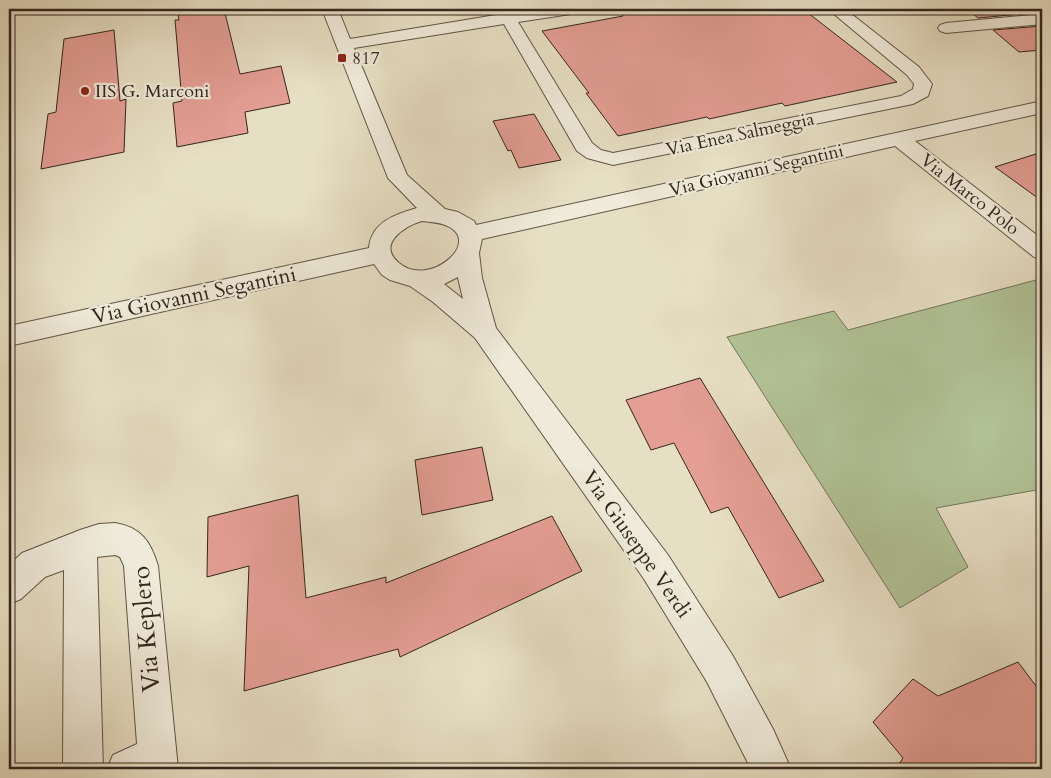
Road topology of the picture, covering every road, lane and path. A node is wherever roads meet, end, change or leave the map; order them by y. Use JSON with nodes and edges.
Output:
{"nodes":[{"id":1,"x":330,"y":9,"type":"edge"},
{"id":2,"x":571,"y":9,"type":"edge"},
{"id":3,"x":836,"y":9,"type":"edge"},
{"id":4,"x":508,"y":18,"type":"junction"},
{"id":5,"x":1042,"y":19,"type":"edge"},
{"id":6,"x":946,"y":28,"type":"dead end"},
{"id":7,"x":343,"y":44,"type":"junction"},
{"id":8,"x":1042,"y":107,"type":"edge"},
{"id":9,"x":898,"y":138,"type":"junction"},
{"id":10,"x":398,"y":178,"type":"junction"},
{"id":11,"x":437,"y":214,"type":"junction"},
{"id":12,"x":394,"y":224,"type":"junction"},
{"id":13,"x":469,"y":245,"type":"junction"},
{"id":14,"x":1042,"y":251,"type":"edge"},
{"id":15,"x":380,"y":254,"type":"junction"},
{"id":16,"x":418,"y":279,"type":"junction"},
{"id":17,"x":484,"y":332,"type":"junction"},
{"id":18,"x":9,"y":336,"type":"edge"},
{"id":19,"x":80,"y":546,"type":"junction"},
{"id":20,"x":9,"y":587,"type":"edge"},
{"id":21,"x":147,"y":764,"type":"edge"},
{"id":22,"x":84,"y":769,"type":"edge"},
{"id":23,"x":771,"y":769,"type":"edge"}],
"edges":[{"from":1,"to":7,"type":"street"},
{"from":2,"to":4,"type":"street"},
{"from":3,"to":4,"type":"street","name":"Via Enea Salmeggia"},
{"from":4,"to":7,"type":"street"},
{"from":5,"to":6,"type":"street"},
{"from":7,"to":10,"type":"street"},
{"from":8,"to":9,"type":"street","name":"Via Giovanni Segantini"},
{"from":9,"to":13,"type":"street","name":"Via Giovanni Segantini"},
{"from":9,"to":14,"type":"street","name":"Via Marco Polo"},
{"from":10,"to":11,"type":"street"},
{"from":10,"to":12,"type":"street"},
{"from":11,"to":12,"type":"street"},
{"from":11,"to":13,"type":"street"},
{"from":12,"to":15,"type":"street"},
{"from":13,"to":16,"type":"street"},
{"from":13,"to":17,"type":"street","name":"Via Giuseppe Verdi"},
{"from":15,"to":16,"type":"street"},
{"from":15,"to":18,"type":"street","name":"Via Giovanni Segantini"},
{"from":16,"to":17,"type":"street","name":"Via Giuseppe Verdi"},
{"from":17,"to":23,"type":"street","name":"Via Giuseppe Verdi"},
{"from":19,"to":20,"type":"street","name":"Via Keplero"},
{"from":19,"to":21,"type":"street","name":"Via Keplero"},
{"from":19,"to":22,"type":"street"}]}
